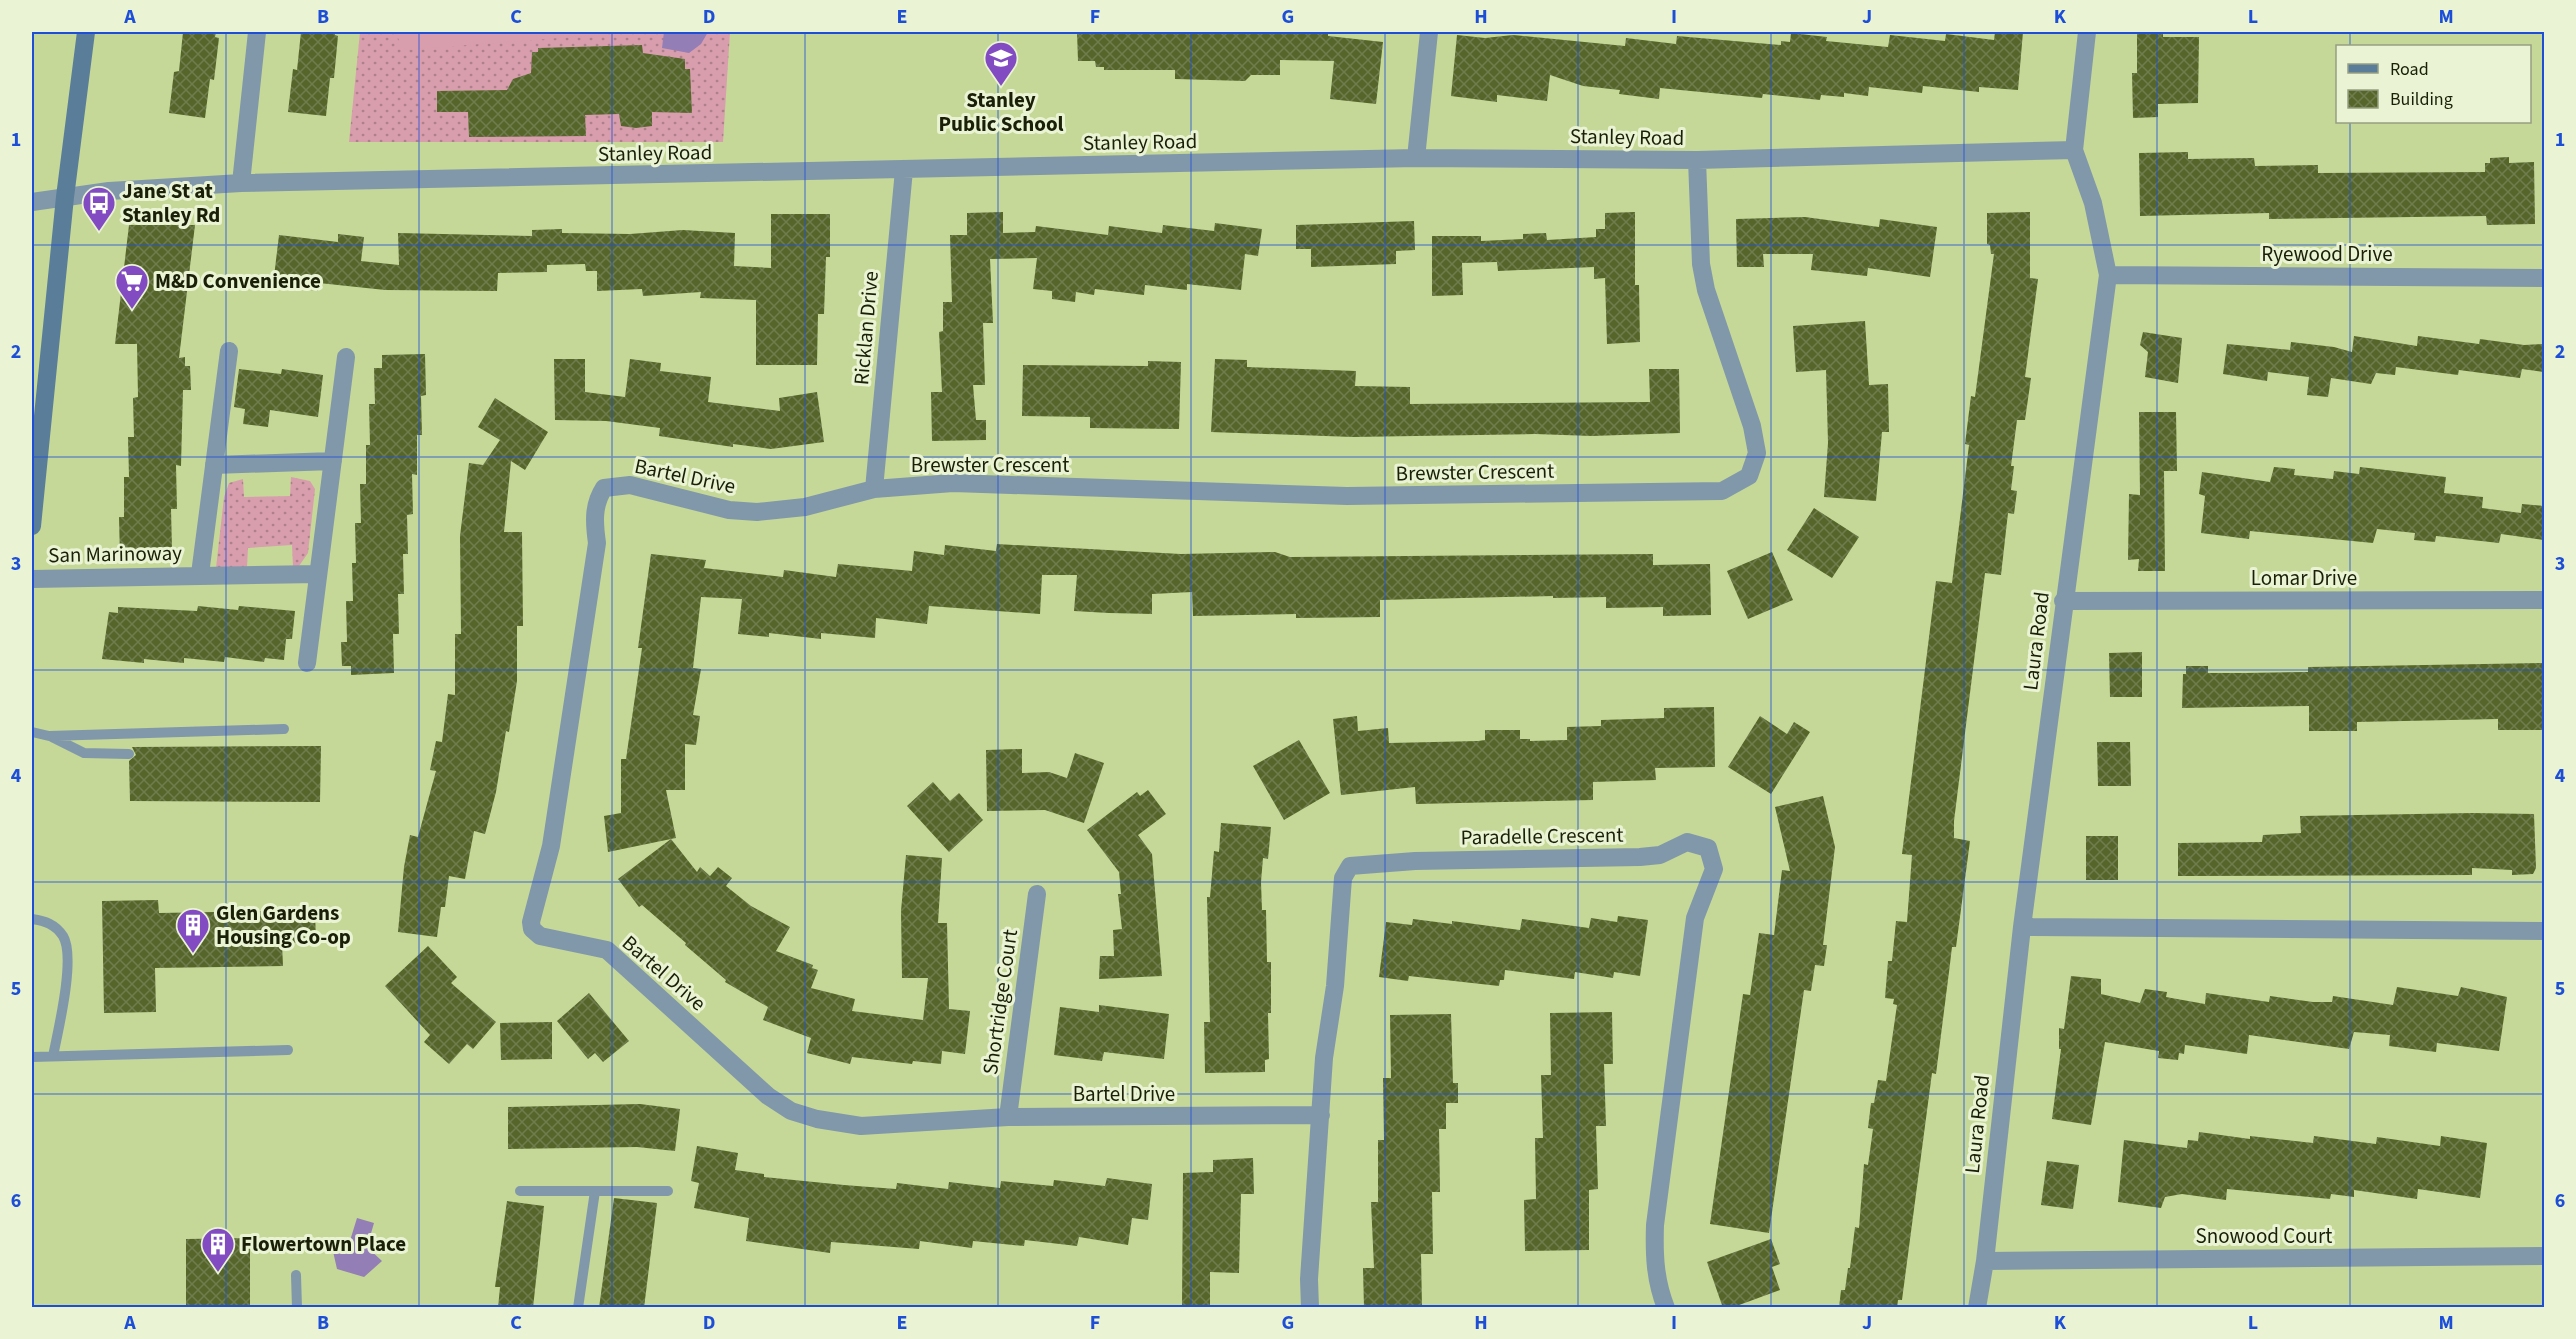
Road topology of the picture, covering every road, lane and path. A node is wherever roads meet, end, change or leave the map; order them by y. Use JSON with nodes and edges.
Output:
{"nodes":[{"id":1,"x":86,"y":32,"type":"edge"},
{"id":2,"x":257,"y":32,"type":"edge"},
{"id":3,"x":1429,"y":32,"type":"edge"},
{"id":4,"x":2087,"y":32,"type":"edge"},
{"id":5,"x":2074,"y":150,"type":"junction"},
{"id":6,"x":1416,"y":158,"type":"junction"},
{"id":7,"x":1697,"y":160,"type":"junction"},
{"id":8,"x":904,"y":170,"type":"junction"},
{"id":9,"x":241,"y":183,"type":"junction"},
{"id":10,"x":65,"y":197,"type":"junction"},
{"id":11,"x":32,"y":202,"type":"edge"},
{"id":12,"x":2108,"y":275,"type":"junction"},
{"id":13,"x":2544,"y":278,"type":"edge"},
{"id":14,"x":229,"y":351,"type":"dead end"},
{"id":15,"x":346,"y":357,"type":"dead end"},
{"id":16,"x":333,"y":461,"type":"junction"},
{"id":17,"x":214,"y":465,"type":"junction"},
{"id":18,"x":873,"y":489,"type":"junction"},
{"id":19,"x":32,"y":526,"type":"edge"},
{"id":20,"x":200,"y":574,"type":"junction"},
{"id":21,"x":318,"y":574,"type":"junction"},
{"id":22,"x":32,"y":579,"type":"edge"},
{"id":23,"x":2544,"y":600,"type":"edge"},
{"id":24,"x":2063,"y":601,"type":"junction"},
{"id":25,"x":307,"y":663,"type":"dead end"},
{"id":26,"x":284,"y":729,"type":"dead end"},
{"id":27,"x":32,"y":732,"type":"edge"},
{"id":28,"x":49,"y":736,"type":"junction"},
{"id":29,"x":129,"y":754,"type":"dead end"},
{"id":30,"x":1037,"y":894,"type":"dead end"},
{"id":31,"x":32,"y":919,"type":"edge"},
{"id":32,"x":2022,"y":927,"type":"junction"},
{"id":33,"x":2544,"y":932,"type":"edge"},
{"id":34,"x":288,"y":1050,"type":"dead end"},
{"id":35,"x":53,"y":1056,"type":"junction"},
{"id":36,"x":32,"y":1057,"type":"edge"},
{"id":37,"x":1321,"y":1115,"type":"junction"},
{"id":38,"x":1008,"y":1117,"type":"junction"},
{"id":39,"x":520,"y":1191,"type":"dead end"},
{"id":40,"x":595,"y":1191,"type":"junction"},
{"id":41,"x":668,"y":1191,"type":"dead end"},
{"id":42,"x":2544,"y":1257,"type":"edge"},
{"id":43,"x":1985,"y":1261,"type":"junction"},
{"id":44,"x":297,"y":1275,"type":"dead end"},
{"id":45,"x":297,"y":1308,"type":"edge"},
{"id":46,"x":578,"y":1308,"type":"edge"},
{"id":47,"x":1310,"y":1308,"type":"edge"},
{"id":48,"x":1666,"y":1308,"type":"edge"},
{"id":49,"x":1977,"y":1308,"type":"edge"}],
"edges":[{"from":1,"to":10,"type":"main road"},
{"from":2,"to":9,"type":"street"},
{"from":3,"to":6,"type":"street"},
{"from":4,"to":5,"type":"street","name":"Laura Road"},
{"from":5,"to":7,"type":"street","name":"Stanley Road"},
{"from":5,"to":12,"type":"street","name":"Laura Road"},
{"from":6,"to":7,"type":"street","name":"Stanley Road"},
{"from":6,"to":8,"type":"street","name":"Stanley Road"},
{"from":7,"to":18,"type":"street","name":"Brewster Crescent"},
{"from":8,"to":9,"type":"street","name":"Stanley Road"},
{"from":8,"to":18,"type":"street","name":"Ricklan Drive"},
{"from":9,"to":10,"type":"street","name":"Stanley Road"},
{"from":10,"to":11,"type":"street","name":"Stanley Road"},
{"from":10,"to":19,"type":"main road"},
{"from":12,"to":13,"type":"street","name":"Ryewood Drive"},
{"from":12,"to":24,"type":"street","name":"Laura Road"},
{"from":14,"to":17,"type":"street","name":"San Marinoway"},
{"from":15,"to":16,"type":"street"},
{"from":16,"to":17,"type":"street"},
{"from":16,"to":21,"type":"street"},
{"from":17,"to":20,"type":"street","name":"San Marinoway"},
{"from":18,"to":38,"type":"street","name":"Bartel Drive"},
{"from":20,"to":21,"type":"street","name":"San Marinoway"},
{"from":20,"to":22,"type":"street","name":"San Marinoway"},
{"from":21,"to":25,"type":"street"},
{"from":23,"to":24,"type":"street","name":"Lomar Drive"},
{"from":24,"to":32,"type":"street","name":"Laura Road"},
{"from":26,"to":28,"type":"lane"},
{"from":27,"to":28,"type":"lane"},
{"from":28,"to":29,"type":"lane"},
{"from":30,"to":38,"type":"street","name":"Shortridge Court"},
{"from":31,"to":35,"type":"lane"},
{"from":32,"to":33,"type":"street"},
{"from":32,"to":43,"type":"street","name":"Laura Road"},
{"from":34,"to":35,"type":"lane"},
{"from":35,"to":36,"type":"lane"},
{"from":37,"to":38,"type":"street","name":"Bartel Drive"},
{"from":37,"to":47,"type":"street","name":"Paradelle Crescent"},
{"from":37,"to":48,"type":"street","name":"Paradelle Crescent"},
{"from":39,"to":40,"type":"lane"},
{"from":40,"to":41,"type":"lane"},
{"from":40,"to":46,"type":"lane"},
{"from":42,"to":43,"type":"street","name":"Snowood Court"},
{"from":43,"to":49,"type":"street","name":"Laura Road"},
{"from":44,"to":45,"type":"lane"}]}
